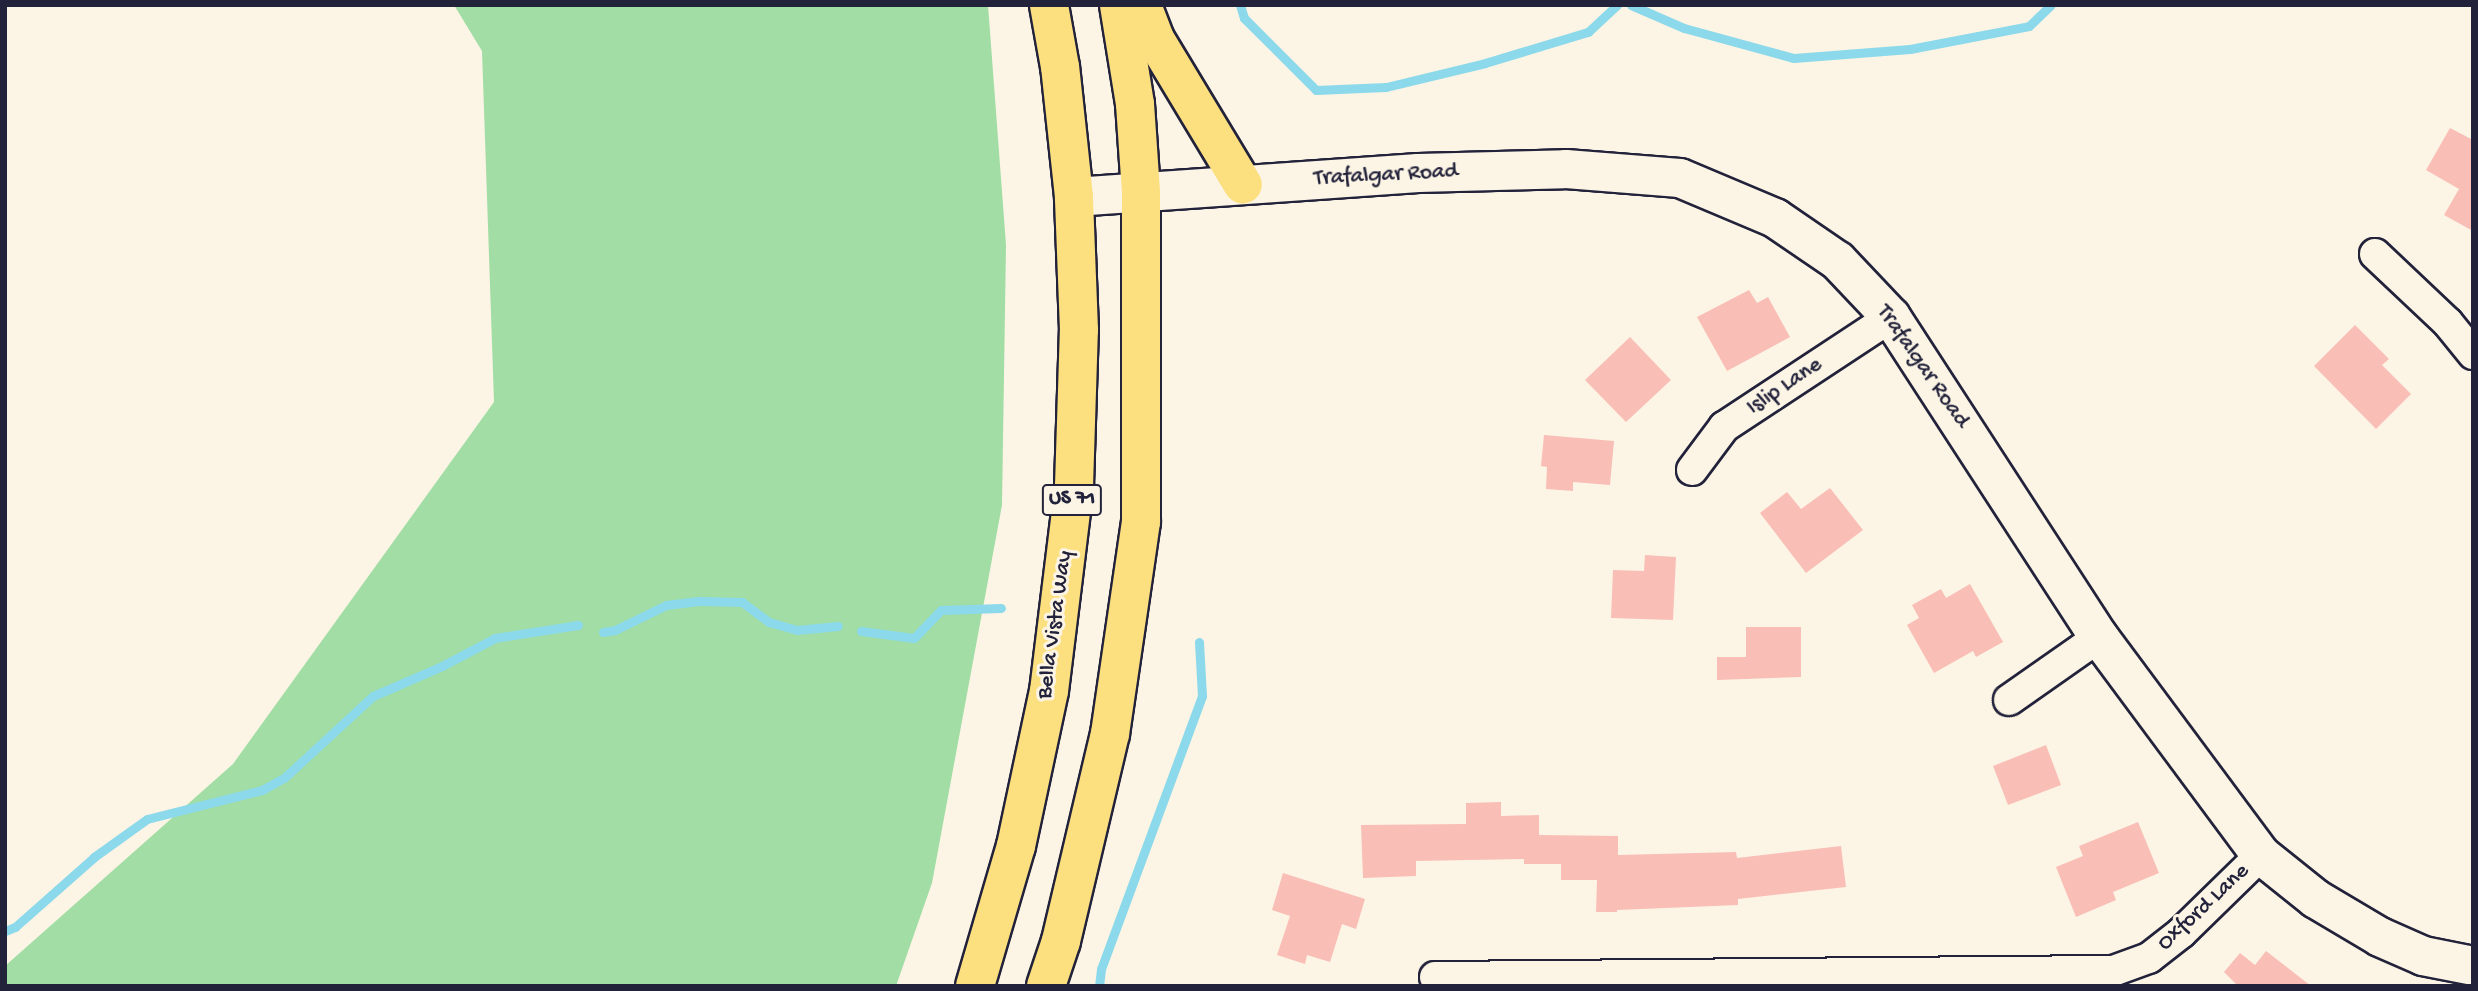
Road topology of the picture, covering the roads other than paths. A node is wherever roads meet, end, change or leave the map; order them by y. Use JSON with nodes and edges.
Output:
{"nodes":[{"id":1,"x":1049,"y":5,"type":"edge"},
{"id":2,"x":1119,"y":5,"type":"edge"},
{"id":3,"x":1142,"y":5,"type":"edge"},
{"id":4,"x":1243,"y":185,"type":"junction"},
{"id":5,"x":1141,"y":192,"type":"junction"},
{"id":6,"x":1074,"y":197,"type":"junction"},
{"id":7,"x":2375,"y":254,"type":"dead end"},
{"id":8,"x":1891,"y":317,"type":"junction"},
{"id":9,"x":2473,"y":354,"type":"edge"},
{"id":10,"x":1692,"y":470,"type":"dead end"},
{"id":11,"x":2099,"y":637,"type":"junction"},
{"id":12,"x":2009,"y":701,"type":"dead end"},
{"id":13,"x":2261,"y":855,"type":"junction"},
{"id":14,"x":2473,"y":966,"type":"edge"},
{"id":15,"x":1435,"y":977,"type":"dead end"},
{"id":16,"x":975,"y":986,"type":"edge"},
{"id":17,"x":1046,"y":986,"type":"edge"}],
"edges":[{"from":1,"to":6,"type":"main road","name":"Bella Vista Way","number":"US 71"},
{"from":2,"to":5,"type":"main road"},
{"from":3,"to":4,"type":"main road"},
{"from":4,"to":5,"type":"street","name":"Trafalgar Road"},
{"from":4,"to":8,"type":"street","name":"Trafalgar Road"},
{"from":5,"to":6,"type":"street","name":"Trafalgar Road"},
{"from":5,"to":17,"type":"main road"},
{"from":6,"to":16,"type":"main road","name":"Bella Vista Way","number":"US 71"},
{"from":7,"to":9,"type":"street"},
{"from":8,"to":10,"type":"street","name":"Islip Lane"},
{"from":8,"to":11,"type":"street","name":"Trafalgar Road"},
{"from":11,"to":12,"type":"street"},
{"from":11,"to":13,"type":"street","name":"Trafalgar Road"},
{"from":13,"to":14,"type":"street","name":"Trafalgar Road"},
{"from":13,"to":15,"type":"street","name":"Oxford Lane"}]}
